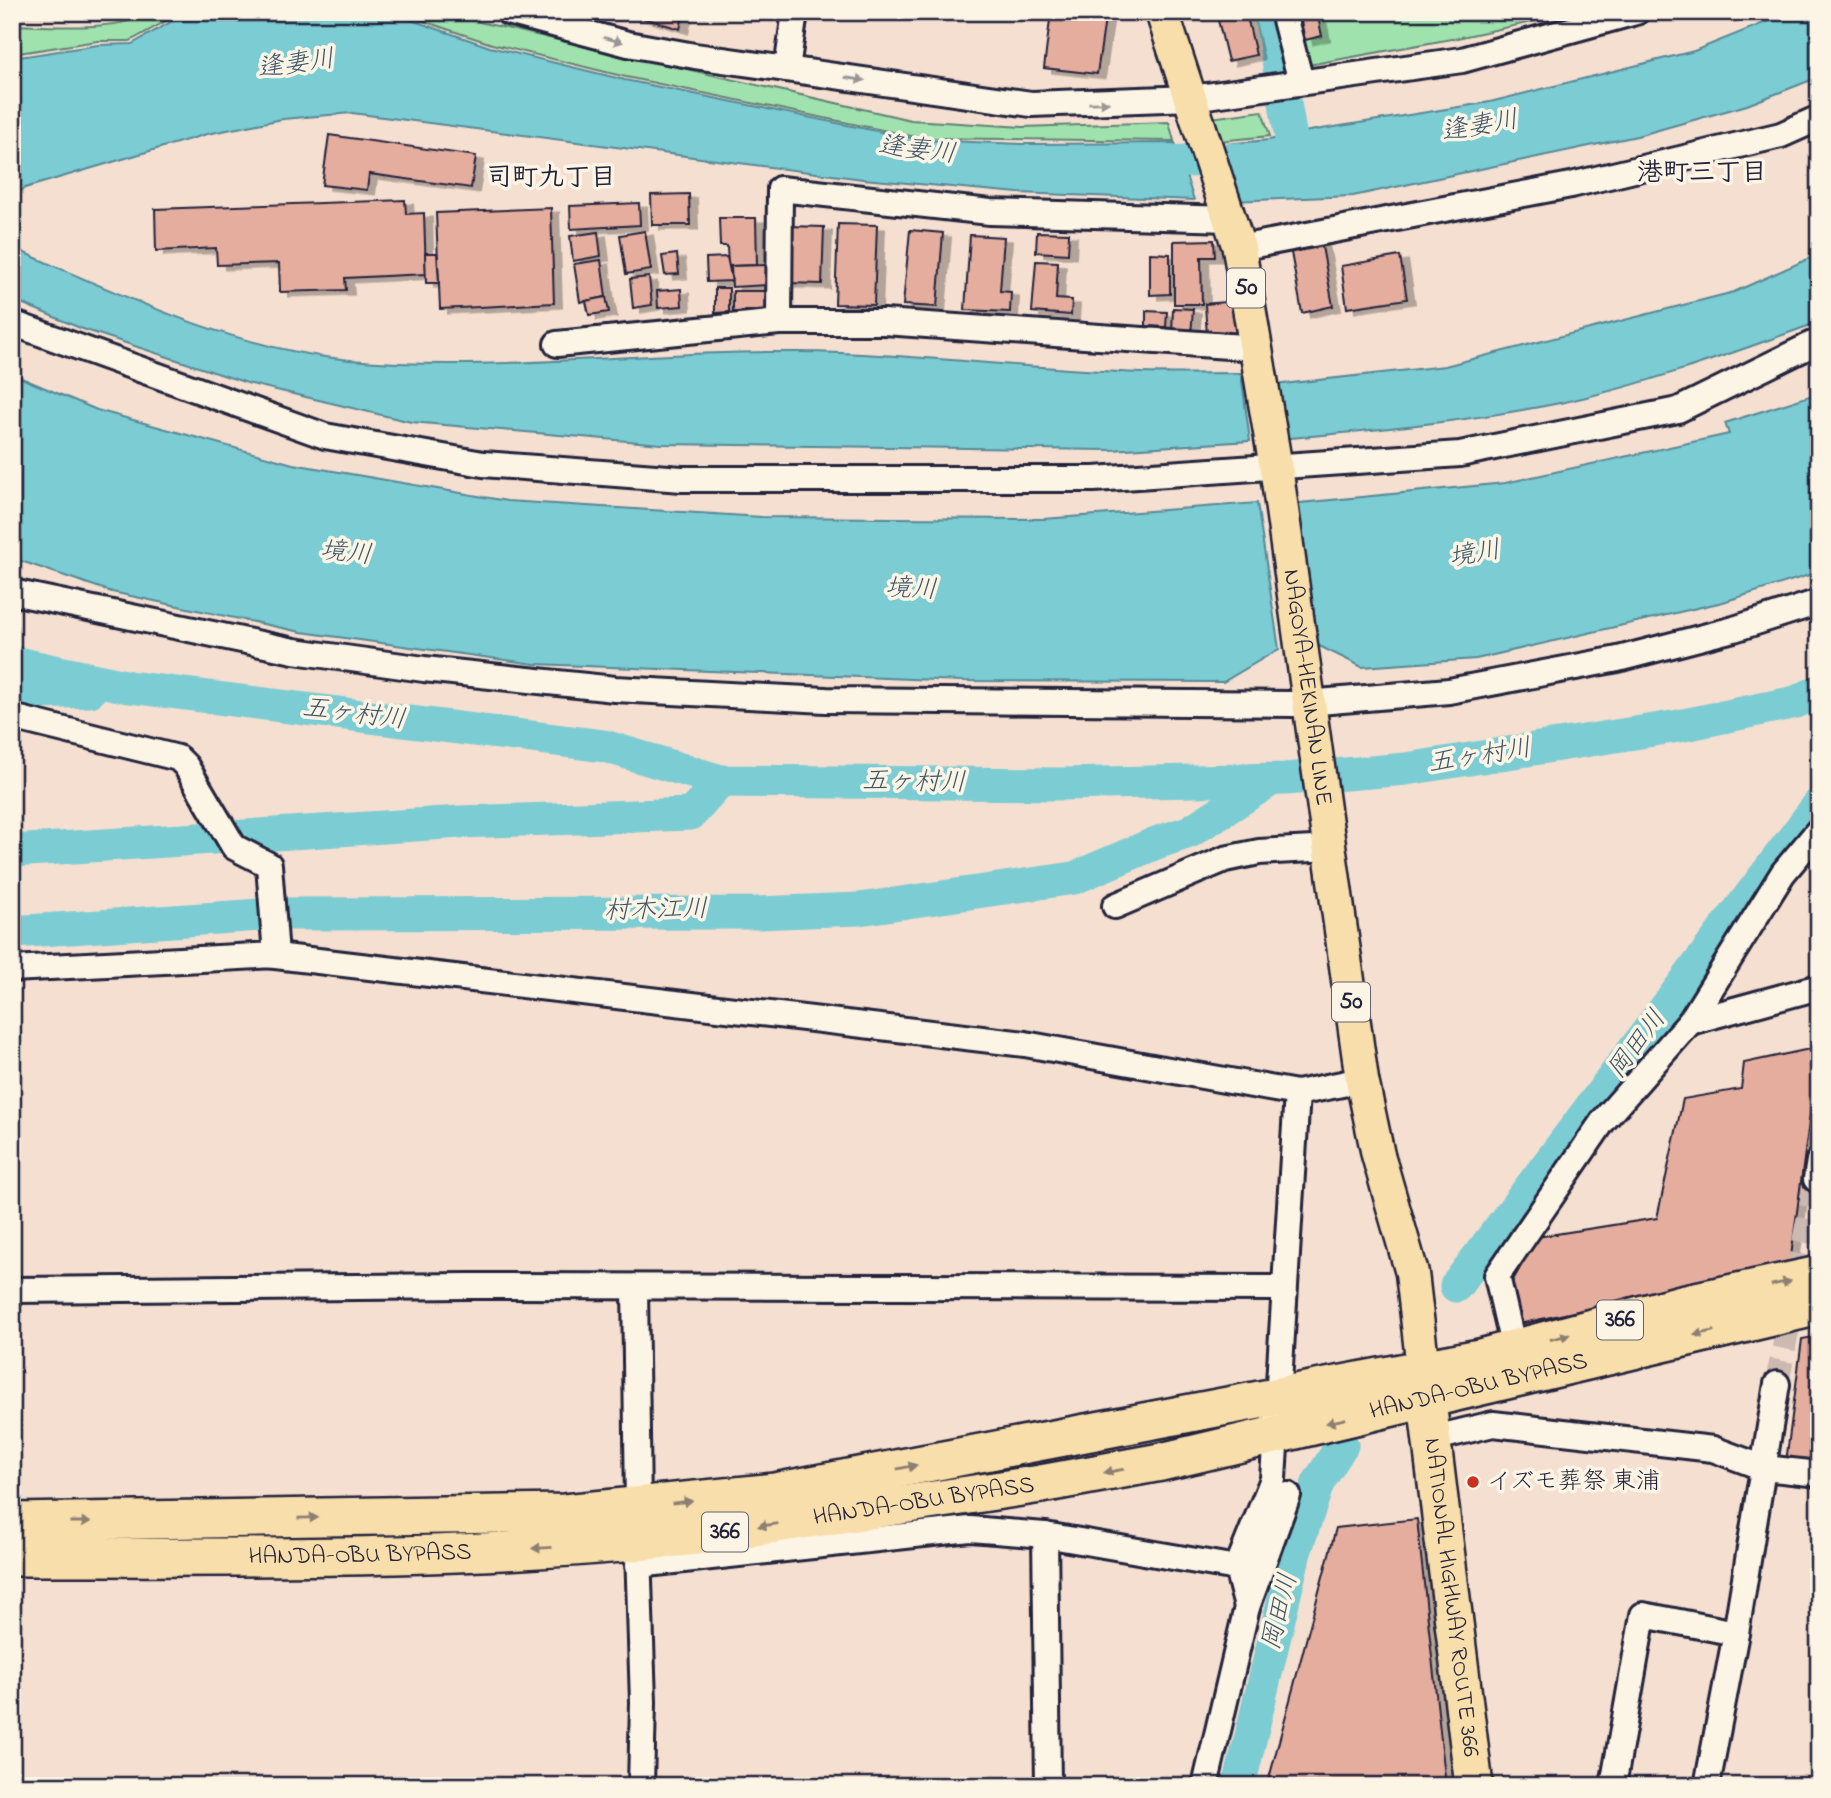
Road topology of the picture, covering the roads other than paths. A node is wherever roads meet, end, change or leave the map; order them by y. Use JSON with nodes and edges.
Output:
{"nodes":[{"id":1,"x":508,"y":12,"type":"edge"},
{"id":2,"x":795,"y":12,"type":"edge"},
{"id":3,"x":1162,"y":12,"type":"edge"},
{"id":4,"x":1283,"y":12,"type":"edge"},
{"id":5,"x":1636,"y":12,"type":"edge"},
{"id":6,"x":788,"y":69,"type":"junction"},
{"id":7,"x":1300,"y":82,"type":"junction"},
{"id":8,"x":1203,"y":97,"type":"junction"},
{"id":9,"x":1819,"y":118,"type":"edge"},
{"id":10,"x":1235,"y":234,"type":"junction"},
{"id":11,"x":779,"y":322,"type":"junction"},
{"id":12,"x":12,"y":323,"type":"edge"},
{"id":13,"x":1819,"y":341,"type":"edge"},
{"id":14,"x":557,"y":344,"type":"dead end"},
{"id":15,"x":1257,"y":353,"type":"junction"},
{"id":16,"x":1276,"y":464,"type":"junction"},
{"id":17,"x":12,"y":592,"type":"edge"},
{"id":18,"x":1819,"y":602,"type":"edge"},
{"id":19,"x":1310,"y":703,"type":"junction"},
{"id":20,"x":12,"y":717,"type":"edge"},
{"id":21,"x":1819,"y":830,"type":"edge"},
{"id":22,"x":1331,"y":848,"type":"junction"},
{"id":23,"x":1115,"y":905,"type":"dead end"},
{"id":24,"x":267,"y":955,"type":"junction"},
{"id":25,"x":12,"y":969,"type":"edge"},
{"id":26,"x":1819,"y":987,"type":"edge"},
{"id":27,"x":1690,"y":1022,"type":"junction"},
{"id":28,"x":1362,"y":1080,"type":"junction"},
{"id":29,"x":1297,"y":1093,"type":"junction"},
{"id":30,"x":1819,"y":1275,"type":"edge"},
{"id":31,"x":635,"y":1287,"type":"junction"},
{"id":32,"x":1284,"y":1287,"type":"junction"},
{"id":33,"x":12,"y":1290,"type":"edge"},
{"id":34,"x":1819,"y":1306,"type":"edge"},
{"id":35,"x":1517,"y":1362,"type":"junction"},
{"id":36,"x":1424,"y":1384,"type":"junction"},
{"id":37,"x":1777,"y":1384,"type":"tunnel mouth"},
{"id":38,"x":1279,"y":1397,"type":"junction"},
{"id":39,"x":1277,"y":1435,"type":"junction"},
{"id":40,"x":1431,"y":1439,"type":"junction"},
{"id":41,"x":1764,"y":1468,"type":"junction"},
{"id":42,"x":1819,"y":1474,"type":"edge"},
{"id":43,"x":1288,"y":1495,"type":"dead end"},
{"id":44,"x":638,"y":1506,"type":"junction"},
{"id":45,"x":12,"y":1522,"type":"edge"},
{"id":46,"x":1045,"y":1535,"type":"junction"},
{"id":47,"x":638,"y":1554,"type":"junction"},
{"id":48,"x":12,"y":1557,"type":"edge"},
{"id":49,"x":1237,"y":1568,"type":"junction"},
{"id":50,"x":1247,"y":1608,"type":"junction"},
{"id":51,"x":1737,"y":1633,"type":"junction"},
{"id":52,"x":641,"y":1786,"type":"edge"},
{"id":53,"x":1048,"y":1786,"type":"edge"},
{"id":54,"x":1205,"y":1786,"type":"edge"},
{"id":55,"x":1474,"y":1786,"type":"edge"},
{"id":56,"x":1613,"y":1786,"type":"edge"},
{"id":57,"x":1707,"y":1786,"type":"edge"}],
"edges":[{"from":1,"to":6,"type":"street","one_way":true},
{"from":2,"to":6,"type":"street"},
{"from":3,"to":8,"type":"main road","name":"NAGOYA-HEKINAN LINE","number":"50"},
{"from":4,"to":7,"type":"street"},
{"from":5,"to":7,"type":"street"},
{"from":6,"to":8,"type":"street","one_way":true},
{"from":7,"to":8,"type":"street"},
{"from":8,"to":10,"type":"main road","name":"NAGOYA-HEKINAN LINE","number":"50"},
{"from":9,"to":10,"type":"street"},
{"from":10,"to":11,"type":"street"},
{"from":10,"to":15,"type":"main road","name":"NAGOYA-HEKINAN LINE","number":"50"},
{"from":11,"to":14,"type":"street"},
{"from":11,"to":15,"type":"street"},
{"from":12,"to":16,"type":"street"},
{"from":13,"to":16,"type":"street"},
{"from":15,"to":16,"type":"main road","name":"NAGOYA-HEKINAN LINE","number":"50"},
{"from":16,"to":19,"type":"main road","name":"NAGOYA-HEKINAN LINE","number":"50"},
{"from":17,"to":19,"type":"street"},
{"from":18,"to":19,"type":"street"},
{"from":19,"to":22,"type":"main road","name":"NAGOYA-HEKINAN LINE","number":"50"},
{"from":20,"to":24,"type":"street"},
{"from":21,"to":27,"type":"street"},
{"from":22,"to":23,"type":"street"},
{"from":22,"to":28,"type":"main road","name":"NAGOYA-HEKINAN LINE","number":"50"},
{"from":24,"to":25,"type":"street"},
{"from":24,"to":29,"type":"street"},
{"from":26,"to":27,"type":"street"},
{"from":27,"to":35,"type":"street"},
{"from":28,"to":29,"type":"street"},
{"from":28,"to":36,"type":"main road","name":"NAGOYA-HEKINAN LINE","number":"50"},
{"from":29,"to":32,"type":"street"},
{"from":35,"to":30,"type":"highway","name":"HANDA-OBU BYPASS","number":"366","one_way":true},
{"from":31,"to":32,"type":"street"},
{"from":31,"to":33,"type":"street"},
{"from":31,"to":44,"type":"street"},
{"from":32,"to":38,"type":"street"},
{"from":34,"to":35,"type":"highway","name":"HANDA-OBU BYPASS","number":"366","one_way":true},
{"from":35,"to":36,"type":"highway","name":"HANDA-OBU BYPASS","number":"366"},
{"from":36,"to":38,"type":"highway","name":"HANDA-OBU BYPASS","number":"366"},
{"from":36,"to":39,"type":"highway","name":"HANDA-OBU BYPASS","number":"366","one_way":true},
{"from":36,"to":40,"type":"highway","name":"NATIONAL HIGHWAY ROUTE 366"},
{"from":37,"to":41,"type":"street"},
{"from":38,"to":39,"type":"street"},
{"from":44,"to":38,"type":"highway","name":"HANDA-OBU BYPASS","number":"366","one_way":true},
{"from":39,"to":47,"type":"highway","name":"HANDA-OBU BYPASS","number":"366","one_way":true},
{"from":39,"to":49,"type":"street"},
{"from":40,"to":41,"type":"street"},
{"from":40,"to":55,"type":"highway","name":"NATIONAL HIGHWAY ROUTE 366"},
{"from":41,"to":42,"type":"street"},
{"from":41,"to":51,"type":"street"},
{"from":43,"to":50,"type":"street"},
{"from":45,"to":44,"type":"highway","name":"HANDA-OBU BYPASS","number":"366","one_way":true},
{"from":46,"to":47,"type":"street"},
{"from":46,"to":49,"type":"street"},
{"from":46,"to":53,"type":"street"},
{"from":47,"to":48,"type":"highway","name":"HANDA-OBU BYPASS","number":"366","one_way":true},
{"from":47,"to":52,"type":"street"},
{"from":49,"to":50,"type":"street"},
{"from":50,"to":54,"type":"street"},
{"from":51,"to":56,"type":"street"},
{"from":51,"to":57,"type":"street"}]}
